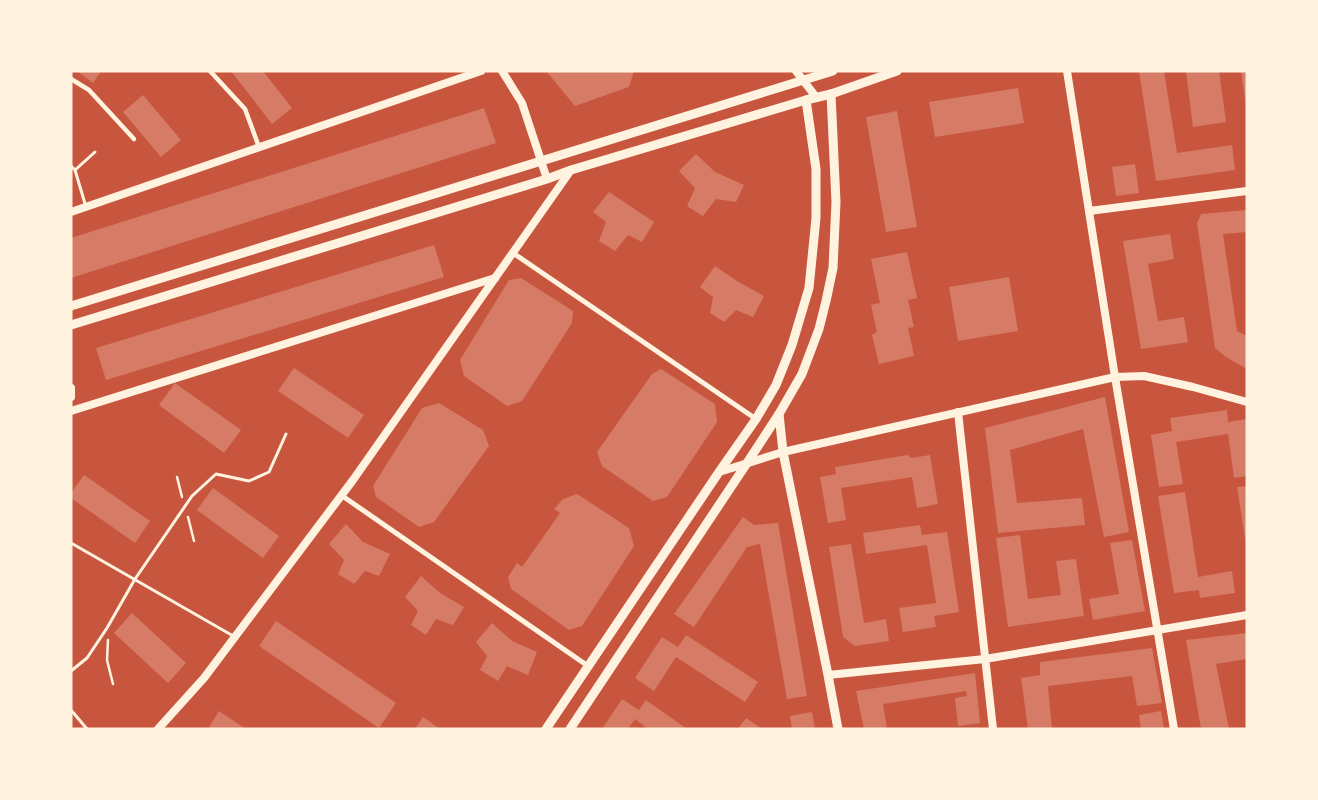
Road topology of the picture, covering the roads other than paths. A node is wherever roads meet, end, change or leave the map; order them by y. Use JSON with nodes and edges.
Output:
{"nodes":[{"id":1,"x":210,"y":71,"type":"edge"},
{"id":2,"x":481,"y":71,"type":"edge"},
{"id":3,"x":502,"y":71,"type":"edge"},
{"id":4,"x":796,"y":71,"type":"edge"},
{"id":5,"x":833,"y":71,"type":"edge"},
{"id":6,"x":897,"y":71,"type":"edge"},
{"id":7,"x":1067,"y":71,"type":"edge"},
{"id":8,"x":71,"y":79,"type":"edge"},
{"id":9,"x":804,"y":81,"type":"junction"},
{"id":10,"x":831,"y":94,"type":"junction"},
{"id":11,"x":816,"y":97,"type":"junction"},
{"id":12,"x":806,"y":100,"type":"junction"},
{"id":13,"x":134,"y":139,"type":"dead end"},
{"id":14,"x":259,"y":147,"type":"junction"},
{"id":15,"x":95,"y":152,"type":"dead end"},
{"id":16,"x":541,"y":161,"type":"junction"},
{"id":17,"x":71,"y":166,"type":"edge"},
{"id":18,"x":76,"y":170,"type":"junction"},
{"id":19,"x":572,"y":170,"type":"junction"},
{"id":20,"x":547,"y":179,"type":"junction"},
{"id":21,"x":1247,"y":191,"type":"edge"},
{"id":22,"x":86,"y":207,"type":"junction"},
{"id":23,"x":71,"y":212,"type":"edge"},
{"id":24,"x":1089,"y":212,"type":"junction"},
{"id":25,"x":513,"y":253,"type":"junction"},
{"id":26,"x":495,"y":278,"type":"junction"},
{"id":27,"x":71,"y":306,"type":"edge"},
{"id":28,"x":71,"y":325,"type":"edge"},
{"id":29,"x":1115,"y":377,"type":"junction"},
{"id":30,"x":71,"y":388,"type":"edge"},
{"id":31,"x":71,"y":397,"type":"edge"},
{"id":32,"x":1247,"y":402,"type":"edge"},
{"id":33,"x":71,"y":411,"type":"edge"},
{"id":34,"x":958,"y":412,"type":"junction"},
{"id":35,"x":779,"y":414,"type":"junction"},
{"id":36,"x":756,"y":419,"type":"junction"},
{"id":37,"x":286,"y":434,"type":"dead end"},
{"id":38,"x":783,"y":452,"type":"junction"},
{"id":39,"x":747,"y":463,"type":"junction"},
{"id":40,"x":719,"y":472,"type":"junction"},
{"id":41,"x":341,"y":495,"type":"junction"},
{"id":42,"x":71,"y":543,"type":"edge"},
{"id":43,"x":135,"y":580,"type":"junction"},
{"id":44,"x":1247,"y":615,"type":"edge"},
{"id":45,"x":1158,"y":629,"type":"junction"},
{"id":46,"x":235,"y":637,"type":"junction"},
{"id":47,"x":984,"y":658,"type":"junction"},
{"id":48,"x":588,"y":666,"type":"junction"},
{"id":49,"x":71,"y":671,"type":"edge"},
{"id":50,"x":828,"y":675,"type":"junction"},
{"id":51,"x":71,"y":710,"type":"edge"},
{"id":52,"x":88,"y":729,"type":"edge"},
{"id":53,"x":158,"y":729,"type":"edge"},
{"id":54,"x":546,"y":729,"type":"edge"},
{"id":55,"x":570,"y":729,"type":"edge"},
{"id":56,"x":838,"y":729,"type":"edge"},
{"id":57,"x":993,"y":729,"type":"edge"},
{"id":58,"x":1174,"y":729,"type":"edge"}],
"edges":[{"from":1,"to":14,"type":"street"},
{"from":2,"to":14,"type":"street"},
{"from":3,"to":16,"type":"street"},
{"from":4,"to":9,"type":"street"},
{"from":5,"to":9,"type":"main road"},
{"from":6,"to":10,"type":"main road"},
{"from":7,"to":24,"type":"street"},
{"from":8,"to":13,"type":"street"},
{"from":9,"to":11,"type":"street"},
{"from":9,"to":16,"type":"main road"},
{"from":10,"to":11,"type":"main road"},
{"from":10,"to":35,"type":"main road"},
{"from":11,"to":12,"type":"main road"},
{"from":12,"to":19,"type":"main road"},
{"from":12,"to":36,"type":"main road"},
{"from":14,"to":22,"type":"street"},
{"from":15,"to":18,"type":"lane"},
{"from":16,"to":20,"type":"street"},
{"from":16,"to":27,"type":"main road"},
{"from":17,"to":18,"type":"lane"},
{"from":18,"to":22,"type":"lane"},
{"from":19,"to":20,"type":"main road"},
{"from":19,"to":25,"type":"street"},
{"from":20,"to":28,"type":"main road"},
{"from":21,"to":24,"type":"street"},
{"from":22,"to":23,"type":"street"},
{"from":24,"to":29,"type":"street"},
{"from":25,"to":26,"type":"street"},
{"from":25,"to":36,"type":"street"},
{"from":26,"to":33,"type":"street"},
{"from":26,"to":41,"type":"street"},
{"from":29,"to":32,"type":"street"},
{"from":29,"to":34,"type":"street"},
{"from":29,"to":45,"type":"street"},
{"from":30,"to":31,"type":"street"},
{"from":34,"to":38,"type":"street"},
{"from":34,"to":47,"type":"street"},
{"from":35,"to":38,"type":"main road"},
{"from":35,"to":39,"type":"main road"},
{"from":36,"to":40,"type":"main road"},
{"from":37,"to":43,"type":"lane"},
{"from":38,"to":39,"type":"street"},
{"from":38,"to":50,"type":"main road"},
{"from":39,"to":40,"type":"street"},
{"from":39,"to":55,"type":"main road"},
{"from":40,"to":48,"type":"main road"},
{"from":41,"to":46,"type":"street"},
{"from":41,"to":48,"type":"street"},
{"from":42,"to":43,"type":"lane"},
{"from":43,"to":46,"type":"lane"},
{"from":43,"to":49,"type":"lane"},
{"from":44,"to":45,"type":"street"},
{"from":45,"to":47,"type":"street"},
{"from":45,"to":58,"type":"street"},
{"from":46,"to":53,"type":"street"},
{"from":47,"to":50,"type":"street"},
{"from":47,"to":57,"type":"street"},
{"from":48,"to":54,"type":"main road"},
{"from":50,"to":56,"type":"main road"},
{"from":51,"to":52,"type":"lane"}]}
